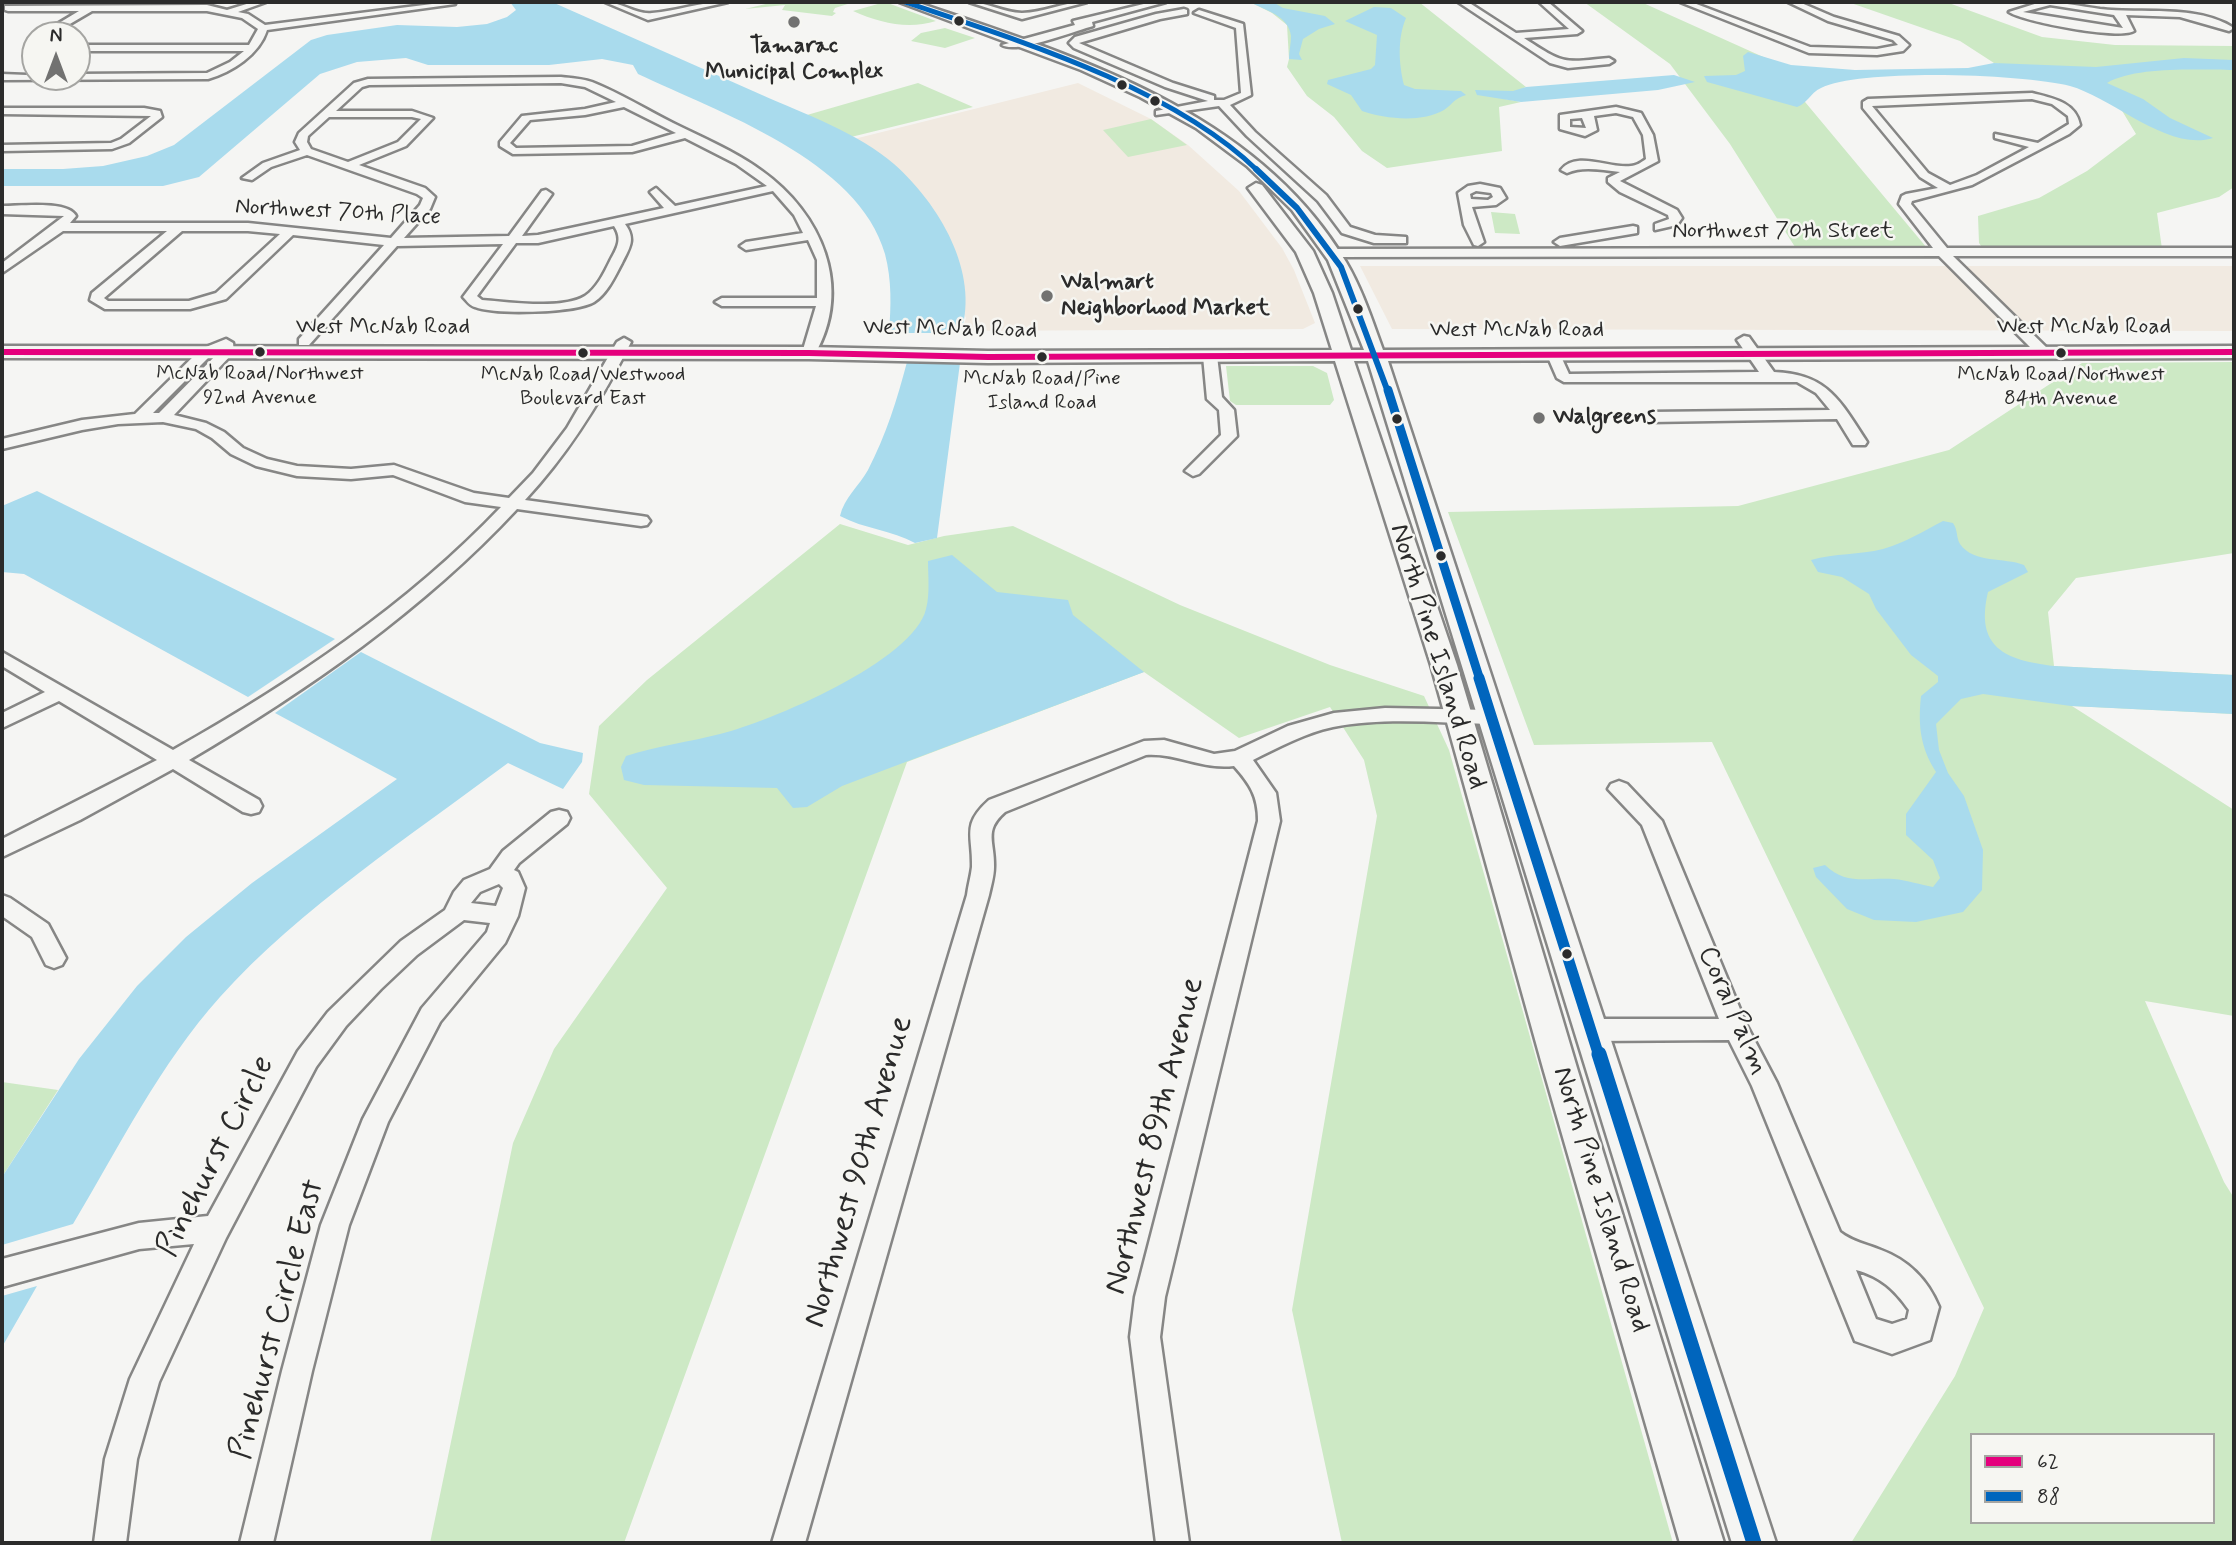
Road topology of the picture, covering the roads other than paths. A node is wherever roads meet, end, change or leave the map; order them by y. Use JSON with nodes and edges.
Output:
{"nodes":[{"id":1,"x":19,"y":2,"type":"edge"},
{"id":2,"x":262,"y":2,"type":"edge"},
{"id":3,"x":609,"y":2,"type":"edge"},
{"id":4,"x":724,"y":2,"type":"edge"},
{"id":5,"x":886,"y":2,"type":"edge"},
{"id":6,"x":905,"y":2,"type":"edge"},
{"id":7,"x":973,"y":2,"type":"edge"},
{"id":8,"x":1083,"y":2,"type":"edge"},
{"id":9,"x":1462,"y":2,"type":"edge"},
{"id":10,"x":1543,"y":2,"type":"edge"},
{"id":11,"x":1684,"y":2,"type":"edge"},
{"id":12,"x":1792,"y":2,"type":"edge"},
{"id":13,"x":2050,"y":2,"type":"edge"},
{"id":14,"x":2122,"y":2,"type":"edge"},
{"id":15,"x":449,"y":3,"type":"edge"},
{"id":16,"x":2175,"y":4,"type":"dead end"},
{"id":17,"x":1176,"y":5,"type":"edge"},
{"id":18,"x":92,"y":7,"type":"junction"},
{"id":19,"x":5,"y":9,"type":"edge"},
{"id":20,"x":462,"y":9,"type":"dead end"},
{"id":21,"x":231,"y":11,"type":"junction"},
{"id":22,"x":2116,"y":13,"type":"junction"},
{"id":23,"x":2149,"y":13,"type":"junction"},
{"id":24,"x":68,"y":21,"type":"edge"},
{"id":25,"x":263,"y":28,"type":"junction"},
{"id":26,"x":2233,"y":28,"type":"edge"},
{"id":27,"x":138,"y":35,"type":"dead end"},
{"id":28,"x":1514,"y":36,"type":"junction"},
{"id":29,"x":1015,"y":43,"type":"junction"},
{"id":30,"x":91,"y":48,"type":"edge"},
{"id":31,"x":115,"y":48,"type":"junction"},
{"id":32,"x":251,"y":48,"type":"junction"},
{"id":33,"x":1609,"y":61,"type":"dead end"},
{"id":34,"x":2,"y":77,"type":"edge"},
{"id":35,"x":1218,"y":101,"type":"junction"},
{"id":36,"x":626,"y":103,"type":"junction"},
{"id":37,"x":2,"y":111,"type":"edge"},
{"id":38,"x":1168,"y":111,"type":"junction"},
{"id":39,"x":328,"y":114,"type":"junction"},
{"id":40,"x":1585,"y":114,"type":"dead end"},
{"id":41,"x":687,"y":134,"type":"junction"},
{"id":42,"x":1999,"y":136,"type":"dead end"},
{"id":43,"x":2038,"y":146,"type":"junction"},
{"id":44,"x":2,"y":148,"type":"edge"},
{"id":45,"x":307,"y":151,"type":"junction"},
{"id":46,"x":350,"y":165,"type":"junction"},
{"id":47,"x":1567,"y":170,"type":"dead end"},
{"id":48,"x":1634,"y":170,"type":"junction"},
{"id":49,"x":248,"y":178,"type":"dead end"},
{"id":50,"x":776,"y":187,"type":"junction"},
{"id":51,"x":1948,"y":188,"type":"junction"},
{"id":52,"x":656,"y":192,"type":"dead end"},
{"id":53,"x":546,"y":194,"type":"dead end"},
{"id":54,"x":1465,"y":202,"type":"dead end"},
{"id":55,"x":671,"y":209,"type":"junction"},
{"id":56,"x":2,"y":210,"type":"edge"},
{"id":57,"x":617,"y":222,"type":"junction"},
{"id":58,"x":60,"y":227,"type":"junction"},
{"id":59,"x":179,"y":227,"type":"junction"},
{"id":60,"x":291,"y":230,"type":"junction"},
{"id":61,"x":1647,"y":232,"type":"junction"},
{"id":62,"x":811,"y":236,"type":"junction"},
{"id":63,"x":511,"y":241,"type":"junction"},
{"id":64,"x":394,"y":242,"type":"junction"},
{"id":65,"x":1478,"y":242,"type":"junction"},
{"id":66,"x":746,"y":246,"type":"dead end"},
{"id":67,"x":2234,"y":252,"type":"edge"},
{"id":68,"x":1665,"y":255,"type":"junction"},
{"id":69,"x":1335,"y":257,"type":"junction"},
{"id":70,"x":1946,"y":257,"type":"junction"},
{"id":71,"x":2234,"y":260,"type":"edge"},
{"id":72,"x":2,"y":269,"type":"edge"},
{"id":73,"x":722,"y":302,"type":"dead end"},
{"id":74,"x":823,"y":302,"type":"junction"},
{"id":75,"x":2234,"y":339,"type":"edge"},
{"id":76,"x":2,"y":342,"type":"edge"},
{"id":77,"x":304,"y":342,"type":"junction"},
{"id":78,"x":1749,"y":346,"type":"junction"},
{"id":79,"x":226,"y":347,"type":"junction"},
{"id":80,"x":622,"y":347,"type":"junction"},
{"id":81,"x":811,"y":347,"type":"junction"},
{"id":82,"x":2037,"y":347,"type":"junction"},
{"id":83,"x":1373,"y":348,"type":"junction"},
{"id":84,"x":1341,"y":349,"type":"junction"},
{"id":85,"x":2,"y":352,"type":"edge"},
{"id":86,"x":206,"y":352,"type":"junction"},
{"id":87,"x":2234,"y":352,"type":"edge"},
{"id":88,"x":1554,"y":355,"type":"junction"},
{"id":89,"x":1210,"y":356,"type":"junction"},
{"id":90,"x":1770,"y":376,"type":"junction"},
{"id":91,"x":1840,"y":414,"type":"junction"},
{"id":92,"x":163,"y":417,"type":"junction"},
{"id":93,"x":1650,"y":417,"type":"dead end"},
{"id":94,"x":139,"y":418,"type":"junction"},
{"id":95,"x":1860,"y":442,"type":"dead end"},
{"id":96,"x":2,"y":444,"type":"edge"},
{"id":97,"x":1193,"y":471,"type":"dead end"},
{"id":98,"x":512,"y":505,"type":"junction"},
{"id":99,"x":641,"y":521,"type":"dead end"},
{"id":100,"x":2,"y":658,"type":"edge"},
{"id":101,"x":59,"y":693,"type":"junction"},
{"id":102,"x":1459,"y":717,"type":"junction"},
{"id":103,"x":1491,"y":717,"type":"junction"},
{"id":104,"x":2,"y":721,"type":"edge"},
{"id":105,"x":1239,"y":758,"type":"junction"},
{"id":106,"x":171,"y":760,"type":"junction"},
{"id":107,"x":1619,"y":789,"type":"dead end"},
{"id":108,"x":251,"y":806,"type":"dead end"},
{"id":109,"x":559,"y":818,"type":"dead end"},
{"id":110,"x":2,"y":849,"type":"edge"},
{"id":111,"x":498,"y":874,"type":"junction"},
{"id":112,"x":2,"y":904,"type":"edge"},
{"id":113,"x":457,"y":910,"type":"junction"},
{"id":114,"x":506,"y":916,"type":"junction"},
{"id":115,"x":54,"y":958,"type":"dead end"},
{"id":116,"x":1736,"y":1029,"type":"junction"},
{"id":117,"x":1591,"y":1030,"type":"junction"},
{"id":118,"x":216,"y":1229,"type":"junction"},
{"id":119,"x":1830,"y":1242,"type":"dead end"},
{"id":120,"x":2,"y":1273,"type":"edge"},
{"id":121,"x":110,"y":1543,"type":"edge"},
{"id":122,"x":257,"y":1543,"type":"edge"},
{"id":123,"x":788,"y":1543,"type":"edge"},
{"id":124,"x":1173,"y":1543,"type":"edge"},
{"id":125,"x":1702,"y":1543,"type":"edge"},
{"id":126,"x":1754,"y":1543,"type":"edge"}],
"edges":[{"from":1,"to":19,"type":"street"},
{"from":2,"to":21,"type":"street"},
{"from":3,"to":4,"type":"street"},
{"from":5,"to":29,"type":"main road","name":"North Pine Island Road"},
{"from":6,"to":29,"type":"main road","name":"North Pine Island Road"},
{"from":7,"to":8,"type":"street"},
{"from":9,"to":28,"type":"street"},
{"from":10,"to":28,"type":"street"},
{"from":11,"to":12,"type":"street"},
{"from":13,"to":22,"type":"street"},
{"from":13,"to":22,"type":"street"},
{"from":14,"to":23,"type":"street"},
{"from":15,"to":20,"type":"street"},
{"from":15,"to":25,"type":"street"},
{"from":16,"to":26,"type":"street"},
{"from":17,"to":29,"type":"street"},
{"from":17,"to":35,"type":"street"},
{"from":17,"to":35,"type":"street"},
{"from":18,"to":19,"type":"street"},
{"from":18,"to":21,"type":"street"},
{"from":18,"to":24,"type":"street"},
{"from":21,"to":25,"type":"street"},
{"from":22,"to":23,"type":"street"},
{"from":23,"to":26,"type":"street"},
{"from":25,"to":32,"type":"street"},
{"from":27,"to":31,"type":"street"},
{"from":28,"to":33,"type":"street"},
{"from":29,"to":38,"type":"main road","name":"North Pine Island Road"},
{"from":30,"to":31,"type":"street"},
{"from":31,"to":32,"type":"street"},
{"from":32,"to":34,"type":"street"},
{"from":35,"to":38,"type":"street"},
{"from":35,"to":65,"type":"street"},
{"from":36,"to":39,"type":"street"},
{"from":36,"to":41,"type":"street"},
{"from":36,"to":41,"type":"street"},
{"from":37,"to":44,"type":"street"},
{"from":38,"to":69,"type":"main road","name":"North Pine Island Road"},
{"from":38,"to":84,"type":"main road","name":"North Pine Island Road"},
{"from":39,"to":45,"type":"street"},
{"from":39,"to":46,"type":"street"},
{"from":40,"to":48,"type":"street"},
{"from":41,"to":50,"type":"street"},
{"from":42,"to":43,"type":"street"},
{"from":43,"to":51,"type":"street"},
{"from":43,"to":51,"type":"street"},
{"from":45,"to":46,"type":"street"},
{"from":45,"to":49,"type":"street"},
{"from":46,"to":64,"type":"street"},
{"from":47,"to":48,"type":"street"},
{"from":48,"to":61,"type":"street"},
{"from":50,"to":55,"type":"street","name":"Northwest 70th Place"},
{"from":50,"to":62,"type":"street"},
{"from":51,"to":70,"type":"street"},
{"from":52,"to":55,"type":"street"},
{"from":53,"to":63,"type":"street"},
{"from":54,"to":65,"type":"street"},
{"from":55,"to":57,"type":"street","name":"Northwest 70th Place"},
{"from":56,"to":58,"type":"street"},
{"from":57,"to":63,"type":"street","name":"Northwest 70th Place"},
{"from":57,"to":63,"type":"street"},
{"from":58,"to":59,"type":"street","name":"Northwest 70th Place"},
{"from":58,"to":72,"type":"street"},
{"from":59,"to":60,"type":"street","name":"Northwest 70th Place"},
{"from":59,"to":60,"type":"street"},
{"from":60,"to":64,"type":"street","name":"Northwest 70th Place"},
{"from":61,"to":65,"type":"street"},
{"from":61,"to":68,"type":"street"},
{"from":62,"to":66,"type":"street"},
{"from":62,"to":74,"type":"street"},
{"from":63,"to":64,"type":"street","name":"Northwest 70th Place"},
{"from":64,"to":77,"type":"street"},
{"from":67,"to":70,"type":"street","name":"Northwest 70th Street"},
{"from":68,"to":69,"type":"street","name":"Northwest 70th Street"},
{"from":68,"to":70,"type":"street","name":"Northwest 70th Street"},
{"from":69,"to":83,"type":"main road","name":"North Pine Island Road"},
{"from":70,"to":71,"type":"street","name":"Northwest 70th Street"},
{"from":70,"to":82,"type":"street"},
{"from":73,"to":74,"type":"street"},
{"from":74,"to":81,"type":"street"},
{"from":75,"to":82,"type":"main road","name":"West McNab Road"},
{"from":76,"to":79,"type":"main road","name":"West McNab Road"},
{"from":77,"to":79,"type":"main road","name":"West McNab Road"},
{"from":77,"to":80,"type":"main road","name":"West McNab Road"},
{"from":78,"to":82,"type":"main road","name":"West McNab Road"},
{"from":78,"to":83,"type":"main road","name":"West McNab Road"},
{"from":78,"to":88,"type":"main road","name":"West McNab Road"},
{"from":78,"to":90,"type":"street"},
{"from":79,"to":80,"type":"main road","name":"West McNab Road"},
{"from":79,"to":86,"type":"main road","name":"West McNab Road"},
{"from":79,"to":92,"type":"street"},
{"from":80,"to":81,"type":"main road","name":"West McNab Road"},
{"from":80,"to":98,"type":"street"},
{"from":81,"to":84,"type":"main road","name":"West McNab Road"},
{"from":81,"to":89,"type":"main road","name":"West McNab Road"},
{"from":82,"to":87,"type":"main road","name":"West McNab Road"},
{"from":83,"to":84,"type":"main road","name":"West McNab Road"},
{"from":83,"to":88,"type":"main road","name":"West McNab Road"},
{"from":83,"to":103,"type":"main road","name":"North Pine Island Road"},
{"from":84,"to":89,"type":"main road","name":"West McNab Road"},
{"from":84,"to":102,"type":"main road","name":"North Pine Island Road"},
{"from":85,"to":86,"type":"main road","name":"West McNab Road"},
{"from":86,"to":94,"type":"street"},
{"from":88,"to":90,"type":"street"},
{"from":89,"to":97,"type":"street"},
{"from":90,"to":91,"type":"street"},
{"from":91,"to":93,"type":"street"},
{"from":91,"to":95,"type":"street"},
{"from":92,"to":94,"type":"street"},
{"from":92,"to":98,"type":"street"},
{"from":94,"to":96,"type":"street"},
{"from":98,"to":99,"type":"street"},
{"from":98,"to":106,"type":"street"},
{"from":100,"to":101,"type":"street"},
{"from":101,"to":104,"type":"street"},
{"from":101,"to":106,"type":"street"},
{"from":102,"to":103,"type":"street"},
{"from":102,"to":105,"type":"street"},
{"from":102,"to":125,"type":"main road","name":"North Pine Island Road"},
{"from":103,"to":117,"type":"main road","name":"North Pine Island Road"},
{"from":105,"to":123,"type":"street","name":"Northwest 90th Avenue"},
{"from":105,"to":124,"type":"street","name":"Northwest 89th Avenue"},
{"from":106,"to":108,"type":"street"},
{"from":106,"to":110,"type":"street"},
{"from":107,"to":116,"type":"street","name":"Coral Palm"},
{"from":109,"to":111,"type":"street","name":"Pinehurst Circle"},
{"from":111,"to":113,"type":"street","name":"Pinehurst Circle"},
{"from":111,"to":114,"type":"street","name":"Pinehurst Circle East"},
{"from":112,"to":115,"type":"street"},
{"from":113,"to":114,"type":"street"},
{"from":113,"to":118,"type":"street","name":"Pinehurst Circle"},
{"from":114,"to":122,"type":"street","name":"Pinehurst Circle East"},
{"from":116,"to":117,"type":"street"},
{"from":116,"to":119,"type":"street","name":"Coral Palm"},
{"from":117,"to":126,"type":"main road","name":"North Pine Island Road"},
{"from":118,"to":120,"type":"street"},
{"from":118,"to":121,"type":"street","name":"Pinehurst Circle"}]}
